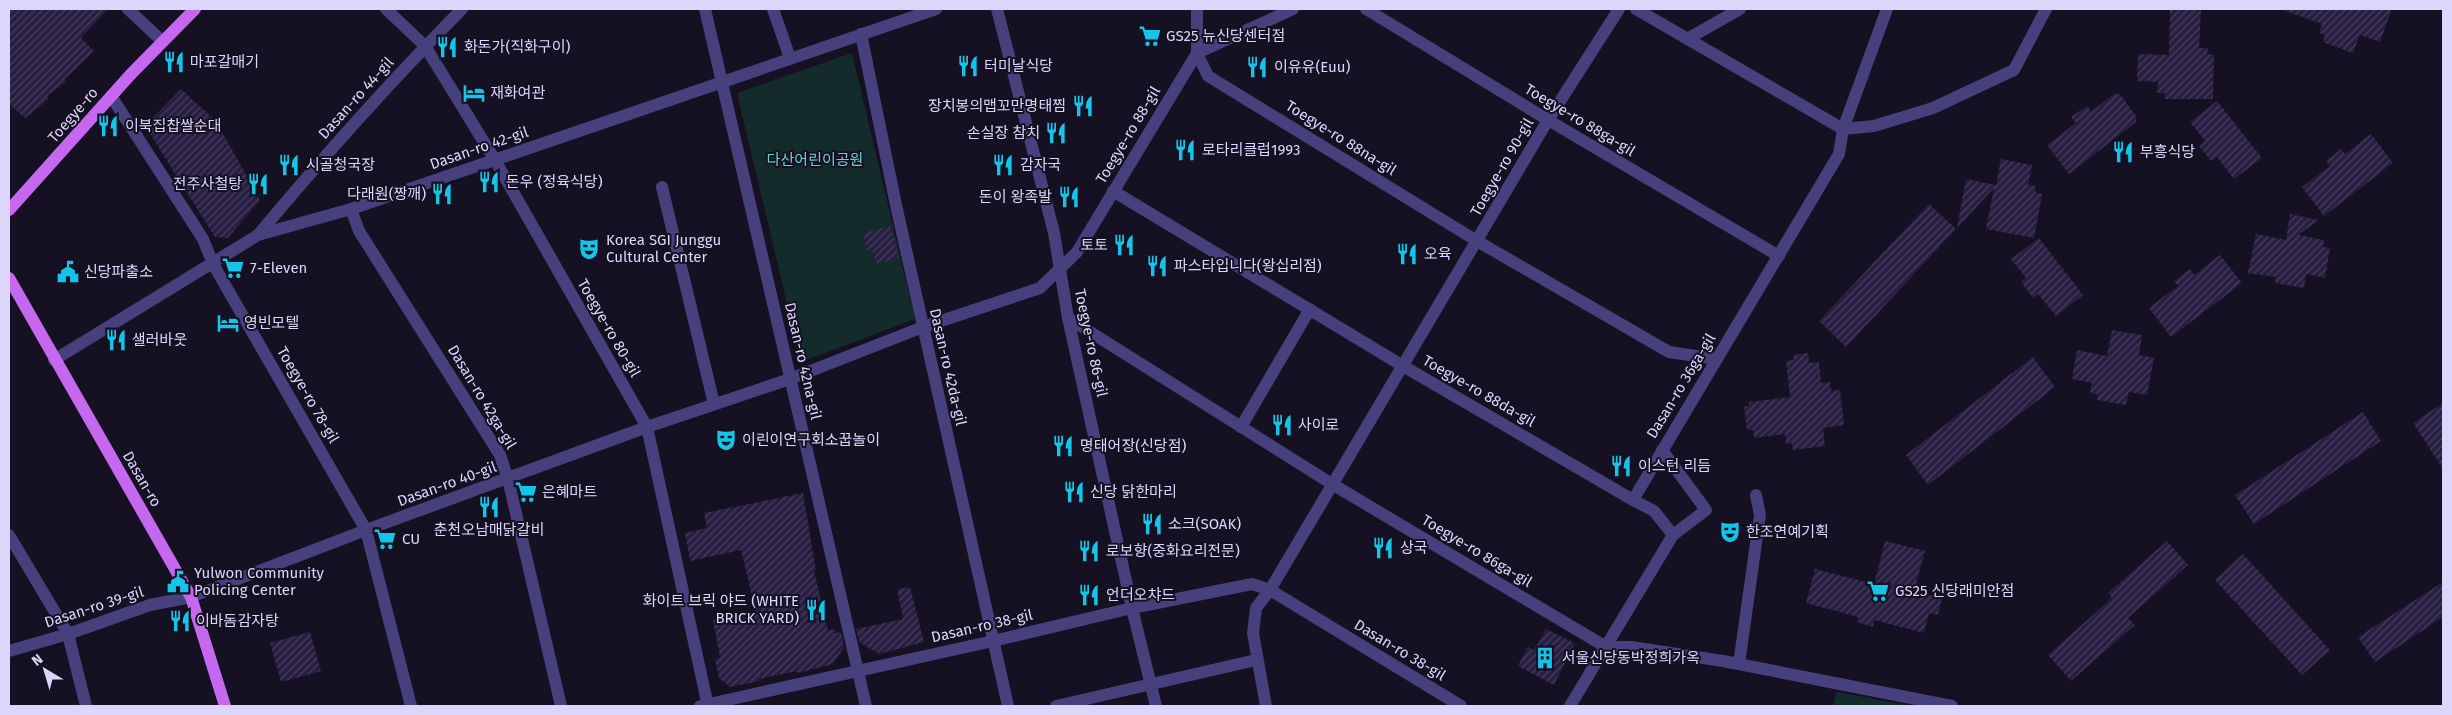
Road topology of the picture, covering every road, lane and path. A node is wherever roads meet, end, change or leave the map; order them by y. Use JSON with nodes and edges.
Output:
{"nodes":[{"id":1,"x":128,"y":9,"type":"edge"},
{"id":2,"x":195,"y":9,"type":"edge"},
{"id":3,"x":386,"y":9,"type":"edge"},
{"id":4,"x":462,"y":9,"type":"edge"},
{"id":5,"x":705,"y":9,"type":"edge"},
{"id":6,"x":773,"y":9,"type":"edge"},
{"id":7,"x":936,"y":9,"type":"edge"},
{"id":8,"x":997,"y":9,"type":"edge"},
{"id":9,"x":1197,"y":9,"type":"edge"},
{"id":10,"x":1293,"y":9,"type":"edge"},
{"id":11,"x":1366,"y":9,"type":"edge"},
{"id":12,"x":1619,"y":9,"type":"edge"},
{"id":13,"x":1636,"y":9,"type":"edge"},
{"id":14,"x":1740,"y":9,"type":"edge"},
{"id":15,"x":1888,"y":9,"type":"edge"},
{"id":16,"x":2046,"y":9,"type":"edge"},
{"id":17,"x":861,"y":34,"type":"junction"},
{"id":18,"x":1688,"y":38,"type":"junction"},
{"id":19,"x":162,"y":41,"type":"junction"},
{"id":20,"x":426,"y":46,"type":"junction"},
{"id":21,"x":1197,"y":53,"type":"junction"},
{"id":22,"x":790,"y":58,"type":"junction"},
{"id":23,"x":722,"y":81,"type":"junction"},
{"id":24,"x":111,"y":96,"type":"junction"},
{"id":25,"x":1548,"y":120,"type":"junction"},
{"id":26,"x":1843,"y":128,"type":"junction"},
{"id":27,"x":495,"y":160,"type":"junction"},
{"id":28,"x":662,"y":187,"type":"dead end"},
{"id":29,"x":1113,"y":190,"type":"junction"},
{"id":30,"x":351,"y":209,"type":"junction"},
{"id":31,"x":9,"y":210,"type":"edge"},
{"id":32,"x":258,"y":235,"type":"junction"},
{"id":33,"x":1477,"y":241,"type":"junction"},
{"id":34,"x":1779,"y":256,"type":"junction"},
{"id":35,"x":214,"y":264,"type":"junction"},
{"id":36,"x":1060,"y":270,"type":"junction"},
{"id":37,"x":9,"y":278,"type":"edge"},
{"id":38,"x":1310,"y":309,"type":"junction"},
{"id":39,"x":1068,"y":318,"type":"junction"},
{"id":40,"x":923,"y":327,"type":"junction"},
{"id":41,"x":1716,"y":359,"type":"junction"},
{"id":42,"x":54,"y":360,"type":"junction"},
{"id":43,"x":1403,"y":366,"type":"junction"},
{"id":44,"x":790,"y":379,"type":"junction"},
{"id":45,"x":714,"y":404,"type":"junction"},
{"id":46,"x":647,"y":427,"type":"junction"},
{"id":47,"x":1241,"y":427,"type":"junction"},
{"id":48,"x":1662,"y":450,"type":"junction"},
{"id":49,"x":508,"y":479,"type":"junction"},
{"id":50,"x":1332,"y":484,"type":"junction"},
{"id":51,"x":1756,"y":495,"type":"dead end"},
{"id":52,"x":1633,"y":500,"type":"junction"},
{"id":53,"x":366,"y":530,"type":"junction"},
{"id":54,"x":9,"y":535,"type":"edge"},
{"id":55,"x":1673,"y":535,"type":"junction"},
{"id":56,"x":1270,"y":590,"type":"junction"},
{"id":57,"x":191,"y":597,"type":"junction"},
{"id":58,"x":1132,"y":608,"type":"junction"},
{"id":59,"x":68,"y":634,"type":"junction"},
{"id":60,"x":993,"y":641,"type":"junction"},
{"id":61,"x":1606,"y":647,"type":"junction"},
{"id":62,"x":9,"y":652,"type":"edge"},
{"id":63,"x":1256,"y":660,"type":"junction"},
{"id":64,"x":1739,"y":664,"type":"junction"},
{"id":65,"x":858,"y":671,"type":"junction"},
{"id":66,"x":1150,"y":684,"type":"junction"},
{"id":67,"x":1079,"y":704,"type":"edge"},
{"id":68,"x":86,"y":706,"type":"edge"},
{"id":69,"x":225,"y":706,"type":"edge"},
{"id":70,"x":411,"y":706,"type":"edge"},
{"id":71,"x":561,"y":706,"type":"edge"},
{"id":72,"x":705,"y":706,"type":"edge"},
{"id":73,"x":866,"y":706,"type":"edge"},
{"id":74,"x":1008,"y":706,"type":"edge"},
{"id":75,"x":1056,"y":706,"type":"edge"},
{"id":76,"x":1156,"y":706,"type":"edge"},
{"id":77,"x":1266,"y":706,"type":"edge"},
{"id":78,"x":1462,"y":706,"type":"edge"},
{"id":79,"x":1570,"y":706,"type":"edge"},
{"id":80,"x":1952,"y":706,"type":"edge"}],
"edges":[{"from":1,"to":19,"type":"street"},
{"from":2,"to":19,"type":"main road","name":"Toegye-ro"},
{"from":3,"to":20,"type":"street","name":"Toegye-ro 80-gil"},
{"from":4,"to":20,"type":"street","name":"Dasan-ro 44-gil"},
{"from":5,"to":23,"type":"street","name":"Dasan-ro 42na-gil"},
{"from":6,"to":22,"type":"street"},
{"from":7,"to":17,"type":"street","name":"Dasan-ro 42-gil"},
{"from":8,"to":36,"type":"street","name":"Toegye-ro 86-gil"},
{"from":9,"to":21,"type":"street"},
{"from":10,"to":21,"type":"street"},
{"from":11,"to":25,"type":"street","name":"Toegye-ro 88ga-gil"},
{"from":12,"to":25,"type":"street","name":"Toegye-ro 90-gil"},
{"from":13,"to":18,"type":"street"},
{"from":14,"to":18,"type":"street"},
{"from":15,"to":26,"type":"street"},
{"from":16,"to":26,"type":"street"},
{"from":17,"to":22,"type":"street","name":"Dasan-ro 42-gil"},
{"from":17,"to":40,"type":"street","name":"Dasan-ro 42da-gil"},
{"from":18,"to":26,"type":"street"},
{"from":19,"to":24,"type":"main road","name":"Toegye-ro"},
{"from":20,"to":27,"type":"street","name":"Toegye-ro 80-gil"},
{"from":20,"to":32,"type":"street","name":"Dasan-ro 44-gil"},
{"from":21,"to":29,"type":"street","name":"Toegye-ro 88-gil"},
{"from":21,"to":33,"type":"street","name":"Toegye-ro 88na-gil"},
{"from":22,"to":23,"type":"street","name":"Dasan-ro 42-gil"},
{"from":23,"to":27,"type":"street","name":"Dasan-ro 42-gil"},
{"from":23,"to":44,"type":"street","name":"Dasan-ro 42na-gil"},
{"from":24,"to":31,"type":"main road","name":"Toegye-ro"},
{"from":24,"to":35,"type":"street","name":"Toegye-ro 78-gil"},
{"from":25,"to":33,"type":"street","name":"Toegye-ro 90-gil"},
{"from":25,"to":34,"type":"street","name":"Toegye-ro 88ga-gil"},
{"from":26,"to":34,"type":"street","name":"Dasan-ro 36ga-gil"},
{"from":27,"to":30,"type":"street","name":"Dasan-ro 42-gil"},
{"from":27,"to":46,"type":"street","name":"Toegye-ro 80-gil"},
{"from":28,"to":45,"type":"street"},
{"from":29,"to":36,"type":"street","name":"Toegye-ro 88-gil"},
{"from":29,"to":38,"type":"street","name":"Toegye-ro 88da-gil"},
{"from":30,"to":32,"type":"street","name":"Dasan-ro 42-gil"},
{"from":30,"to":49,"type":"street","name":"Dasan-ro 42ga-gil"},
{"from":32,"to":35,"type":"street","name":"Dasan-ro 42-gil"},
{"from":33,"to":41,"type":"street","name":"Toegye-ro 88na-gil"},
{"from":33,"to":43,"type":"street"},
{"from":34,"to":41,"type":"street","name":"Dasan-ro 36ga-gil"},
{"from":35,"to":42,"type":"street","name":"Dasan-ro 42-gil"},
{"from":35,"to":53,"type":"street","name":"Toegye-ro 78-gil"},
{"from":36,"to":39,"type":"street","name":"Toegye-ro 86-gil"},
{"from":36,"to":40,"type":"street","name":"Dasan-ro 40-gil"},
{"from":37,"to":42,"type":"main road","name":"Dasan-ro"},
{"from":38,"to":43,"type":"street","name":"Toegye-ro 88da-gil"},
{"from":38,"to":47,"type":"street"},
{"from":39,"to":47,"type":"street","name":"Toegye-ro 86ga-gil"},
{"from":39,"to":58,"type":"street","name":"Toegye-ro 86-gil"},
{"from":40,"to":44,"type":"street","name":"Dasan-ro 40-gil"},
{"from":40,"to":60,"type":"street","name":"Dasan-ro 42da-gil"},
{"from":41,"to":48,"type":"street","name":"Dasan-ro 36ga-gil"},
{"from":42,"to":57,"type":"main road","name":"Dasan-ro"},
{"from":43,"to":50,"type":"street"},
{"from":43,"to":52,"type":"street","name":"Toegye-ro 88da-gil"},
{"from":44,"to":45,"type":"street","name":"Dasan-ro 40-gil"},
{"from":44,"to":65,"type":"street","name":"Dasan-ro 42na-gil"},
{"from":45,"to":46,"type":"street","name":"Dasan-ro 40-gil"},
{"from":46,"to":49,"type":"street","name":"Dasan-ro 40-gil"},
{"from":46,"to":72,"type":"street","name":"Toegye-ro 80-gil"},
{"from":47,"to":50,"type":"street","name":"Toegye-ro 86ga-gil"},
{"from":48,"to":52,"type":"street","name":"Dasan-ro 36ga-gil"},
{"from":48,"to":55,"type":"street"},
{"from":49,"to":53,"type":"street","name":"Dasan-ro 40-gil"},
{"from":49,"to":71,"type":"street","name":"Dasan-ro 42ga-gil"},
{"from":50,"to":56,"type":"street"},
{"from":50,"to":61,"type":"street","name":"Toegye-ro 86ga-gil"},
{"from":51,"to":64,"type":"street"},
{"from":52,"to":55,"type":"street"},
{"from":53,"to":57,"type":"street","name":"Dasan-ro 40-gil"},
{"from":53,"to":70,"type":"street","name":"Toegye-ro 78-gil"},
{"from":54,"to":59,"type":"street"},
{"from":55,"to":61,"type":"street"},
{"from":56,"to":58,"type":"street","name":"Dasan-ro 38-gil"},
{"from":56,"to":63,"type":"street"},
{"from":56,"to":78,"type":"street","name":"Dasan-ro 38-gil"},
{"from":57,"to":59,"type":"street","name":"Dasan-ro 39-gil"},
{"from":57,"to":69,"type":"main road","name":"Dasan-ro"},
{"from":58,"to":60,"type":"street","name":"Dasan-ro 38-gil"},
{"from":58,"to":66,"type":"street","name":"Toegye-ro 86-gil"},
{"from":59,"to":62,"type":"street","name":"Dasan-ro 39-gil"},
{"from":59,"to":68,"type":"street"},
{"from":60,"to":65,"type":"street","name":"Dasan-ro 38-gil"},
{"from":60,"to":74,"type":"street","name":"Dasan-ro 42da-gil"},
{"from":61,"to":64,"type":"street"},
{"from":61,"to":79,"type":"street"},
{"from":63,"to":66,"type":"street"},
{"from":63,"to":77,"type":"street"},
{"from":64,"to":80,"type":"street"},
{"from":65,"to":72,"type":"street","name":"Dasan-ro 38-gil"},
{"from":65,"to":73,"type":"street","name":"Dasan-ro 42na-gil"},
{"from":66,"to":67,"type":"street"},
{"from":66,"to":76,"type":"street","name":"Toegye-ro 86-gil"},
{"from":67,"to":75,"type":"street"}]}
